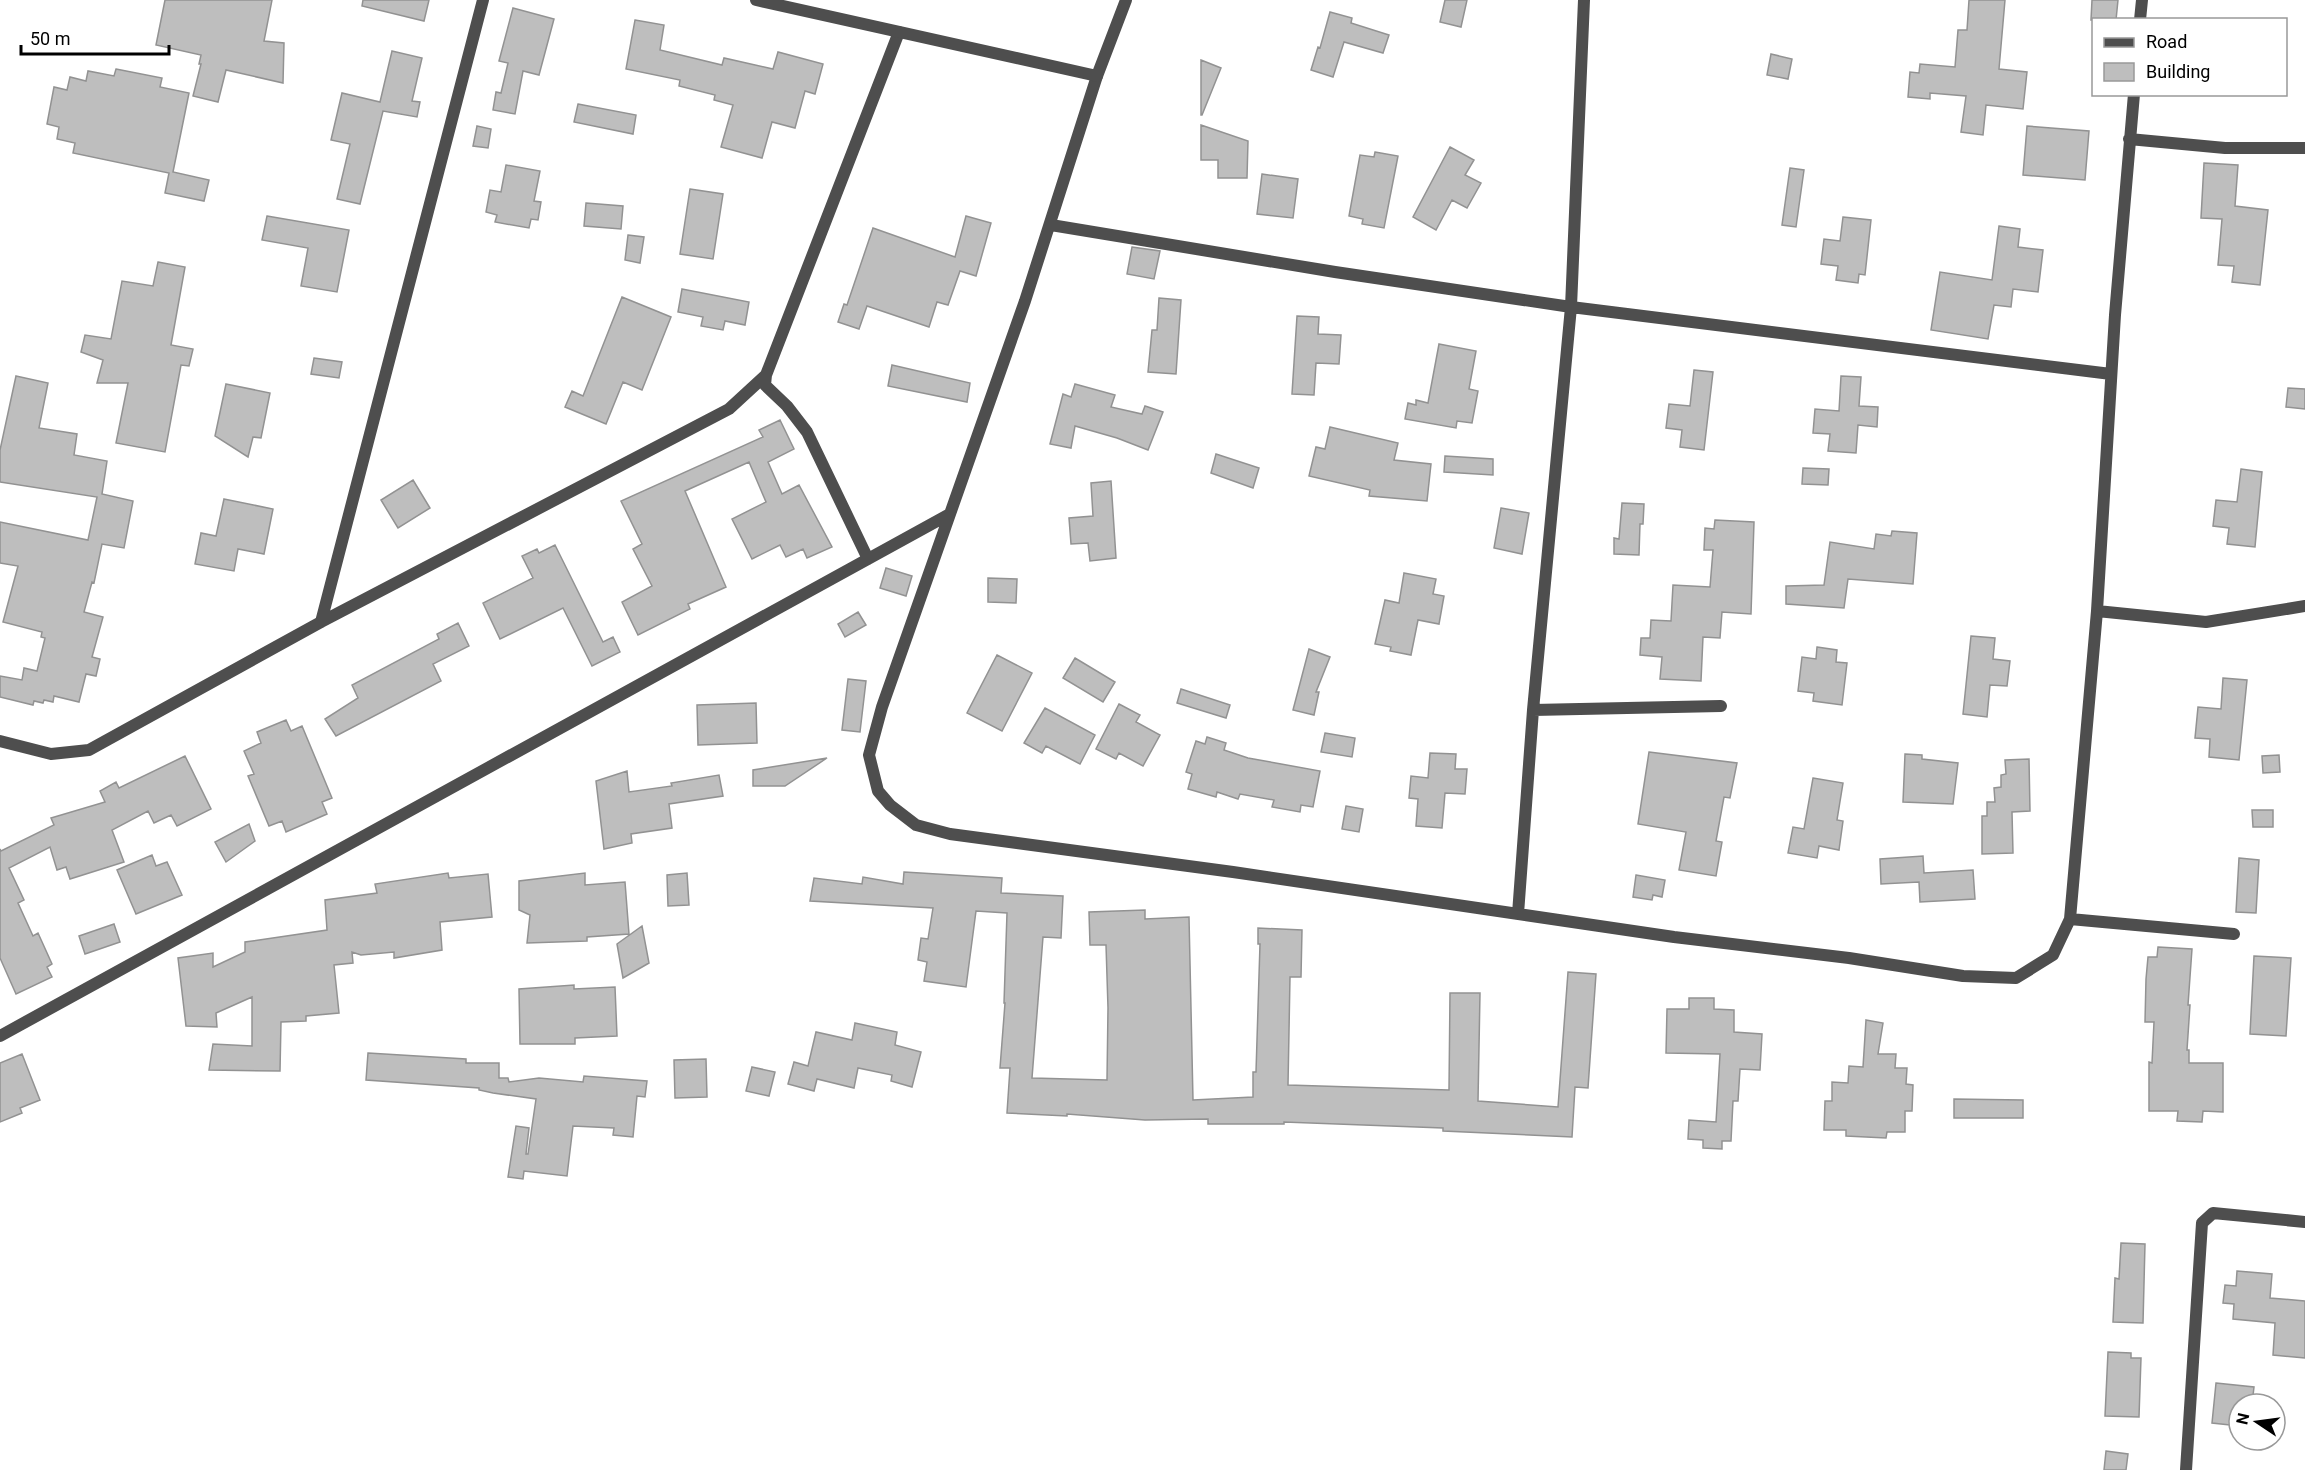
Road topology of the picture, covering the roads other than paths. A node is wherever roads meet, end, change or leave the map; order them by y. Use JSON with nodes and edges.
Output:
{"nodes":[{"id":1,"x":483,"y":0,"type":"edge"},
{"id":2,"x":756,"y":0,"type":"edge"},
{"id":3,"x":1126,"y":0,"type":"edge"},
{"id":4,"x":1584,"y":0,"type":"edge"},
{"id":5,"x":2142,"y":0,"type":"edge"},
{"id":6,"x":2140,"y":18,"type":"edge"},
{"id":7,"x":899,"y":32,"type":"junction"},
{"id":8,"x":1097,"y":76,"type":"junction"},
{"id":9,"x":2133,"y":96,"type":"edge"},
{"id":10,"x":2129,"y":140,"type":"junction"},
{"id":11,"x":2305,"y":148,"type":"edge"},
{"id":12,"x":1051,"y":225,"type":"junction"},
{"id":13,"x":1571,"y":307,"type":"junction"},
{"id":14,"x":2111,"y":374,"type":"junction"},
{"id":15,"x":766,"y":375,"type":"junction"},
{"id":16,"x":948,"y":516,"type":"junction"},
{"id":17,"x":868,"y":559,"type":"junction"},
{"id":18,"x":2305,"y":606,"type":"edge"},
{"id":19,"x":2097,"y":611,"type":"junction"},
{"id":20,"x":321,"y":622,"type":"junction"},
{"id":21,"x":1720,"y":706,"type":"dead end"},
{"id":22,"x":1533,"y":710,"type":"junction"},
{"id":23,"x":0,"y":741,"type":"edge"},
{"id":24,"x":1518,"y":914,"type":"junction"},
{"id":25,"x":2070,"y":919,"type":"junction"},
{"id":26,"x":2234,"y":934,"type":"dead end"},
{"id":27,"x":0,"y":1036,"type":"edge"},
{"id":28,"x":2305,"y":1222,"type":"edge"},
{"id":29,"x":2186,"y":1470,"type":"edge"}],
"edges":[{"from":1,"to":20,"type":"street"},
{"from":2,"to":7,"type":"street"},
{"from":3,"to":8,"type":"street"},
{"from":4,"to":13,"type":"street"},
{"from":5,"to":6,"type":"street"},
{"from":7,"to":8,"type":"street"},
{"from":7,"to":15,"type":"street"},
{"from":8,"to":12,"type":"street"},
{"from":9,"to":10,"type":"street"},
{"from":10,"to":11,"type":"street"},
{"from":10,"to":14,"type":"street"},
{"from":12,"to":13,"type":"street"},
{"from":12,"to":16,"type":"street"},
{"from":13,"to":14,"type":"street"},
{"from":13,"to":22,"type":"street"},
{"from":14,"to":19,"type":"street"},
{"from":15,"to":17,"type":"street"},
{"from":15,"to":20,"type":"street"},
{"from":16,"to":17,"type":"street"},
{"from":16,"to":24,"type":"street"},
{"from":17,"to":27,"type":"street"},
{"from":18,"to":19,"type":"street"},
{"from":19,"to":25,"type":"street"},
{"from":20,"to":23,"type":"street"},
{"from":21,"to":22,"type":"street"},
{"from":22,"to":24,"type":"street"},
{"from":24,"to":25,"type":"street"},
{"from":25,"to":26,"type":"street"},
{"from":28,"to":29,"type":"street"}]}
